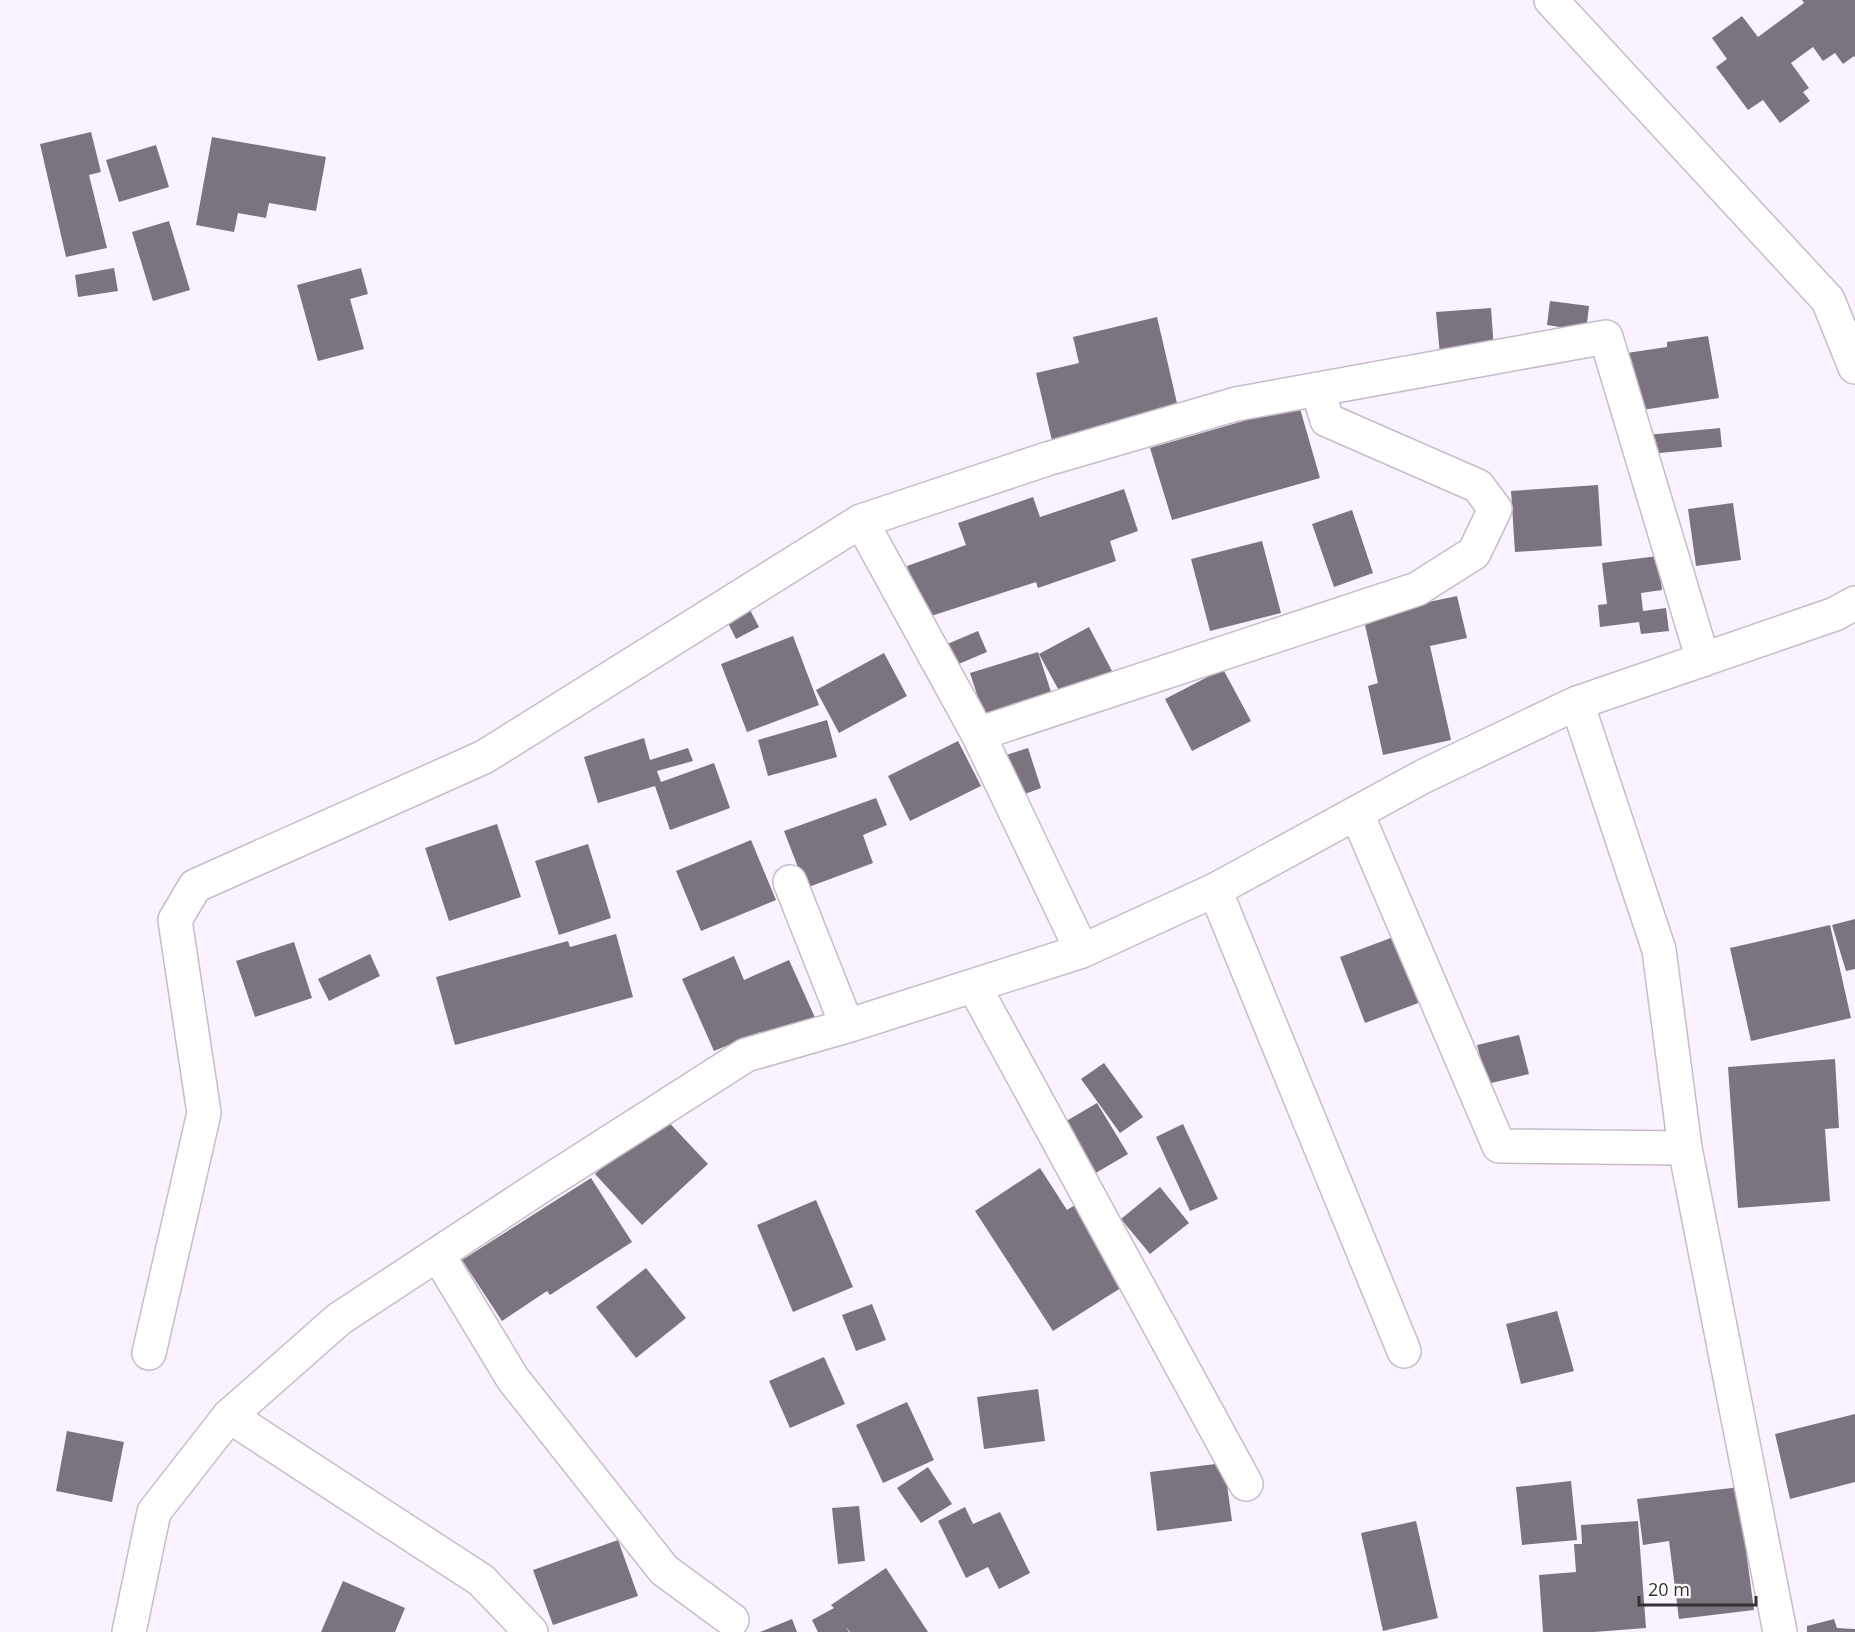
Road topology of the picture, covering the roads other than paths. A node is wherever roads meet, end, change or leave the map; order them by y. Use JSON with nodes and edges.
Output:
{"nodes":[{"id":1,"x":1551,"y":0,"type":"edge"},
{"id":2,"x":1855,"y":367,"type":"edge"},
{"id":3,"x":1318,"y":390,"type":"junction"},
{"id":4,"x":861,"y":521,"type":"junction"},
{"id":5,"x":1855,"y":603,"type":"edge"},
{"id":6,"x":1702,"y":660,"type":"junction"},
{"id":7,"x":1577,"y":703,"type":"junction"},
{"id":8,"x":978,"y":734,"type":"junction"},
{"id":9,"x":1357,"y":814,"type":"junction"},
{"id":10,"x":790,"y":882,"type":"dead end"},
{"id":11,"x":1215,"y":890,"type":"junction"},
{"id":12,"x":1082,"y":951,"type":"junction"},
{"id":13,"x":974,"y":986,"type":"junction"},
{"id":14,"x":847,"y":1026,"type":"junction"},
{"id":15,"x":1685,"y":1148,"type":"junction"},
{"id":16,"x":438,"y":1255,"type":"junction"},
{"id":17,"x":1404,"y":1351,"type":"dead end"},
{"id":18,"x":149,"y":1353,"type":"dead end"},
{"id":19,"x":229,"y":1416,"type":"junction"},
{"id":20,"x":1246,"y":1484,"type":"dead end"},
{"id":21,"x":732,"y":1620,"type":"dead end"},
{"id":22,"x":129,"y":1632,"type":"edge"},
{"id":23,"x":531,"y":1632,"type":"edge"},
{"id":24,"x":1780,"y":1632,"type":"edge"}],
"edges":[{"from":1,"to":2,"type":"street"},
{"from":3,"to":4,"type":"street"},
{"from":3,"to":6,"type":"street"},
{"from":3,"to":8,"type":"street"},
{"from":4,"to":8,"type":"street"},
{"from":4,"to":18,"type":"street"},
{"from":5,"to":6,"type":"street"},
{"from":6,"to":7,"type":"street"},
{"from":7,"to":9,"type":"street"},
{"from":7,"to":15,"type":"street"},
{"from":8,"to":12,"type":"street"},
{"from":9,"to":11,"type":"street"},
{"from":9,"to":15,"type":"street"},
{"from":10,"to":14,"type":"street"},
{"from":11,"to":12,"type":"street"},
{"from":11,"to":17,"type":"street"},
{"from":12,"to":13,"type":"street"},
{"from":13,"to":14,"type":"street"},
{"from":13,"to":20,"type":"street"},
{"from":14,"to":16,"type":"street"},
{"from":15,"to":24,"type":"street"},
{"from":16,"to":19,"type":"street"},
{"from":16,"to":21,"type":"street"},
{"from":19,"to":22,"type":"street"},
{"from":19,"to":23,"type":"street"}]}
